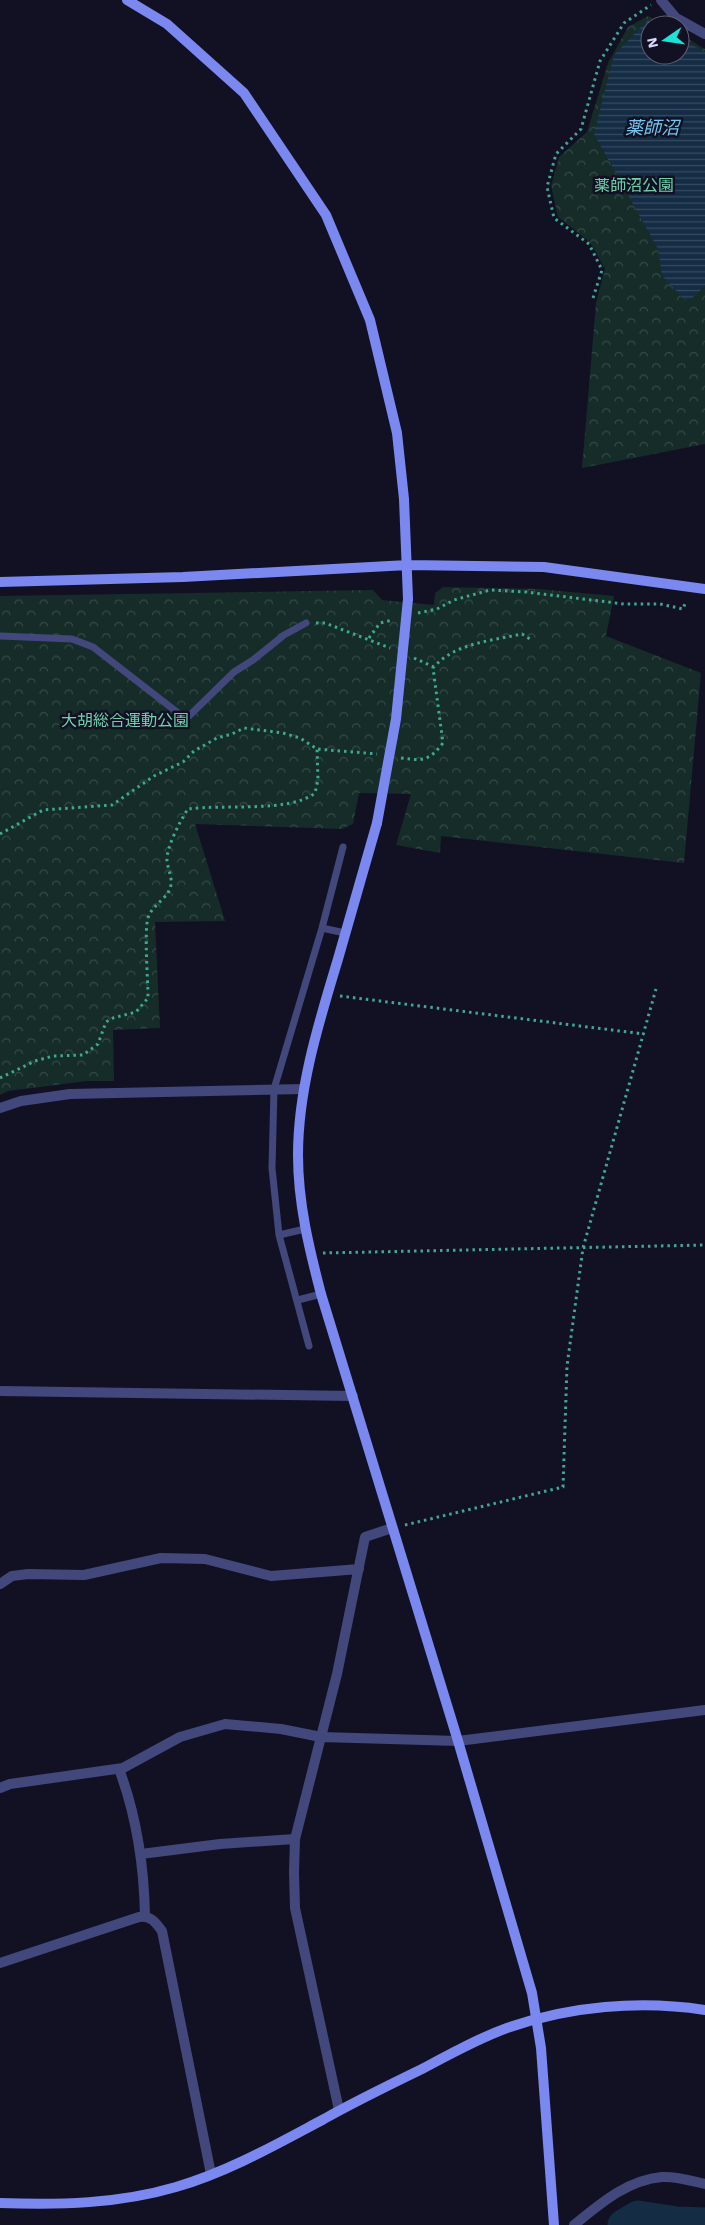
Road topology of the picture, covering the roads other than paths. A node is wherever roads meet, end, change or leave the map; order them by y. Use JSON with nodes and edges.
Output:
{"nodes":[{"id":1,"x":126,"y":0,"type":"edge"},
{"id":2,"x":661,"y":0,"type":"edge"},
{"id":3,"x":705,"y":34,"type":"edge"},
{"id":4,"x":408,"y":565,"type":"junction"},
{"id":5,"x":0,"y":582,"type":"edge"},
{"id":6,"x":705,"y":589,"type":"edge"},
{"id":7,"x":306,"y":623,"type":"road end"},
{"id":8,"x":0,"y":636,"type":"edge"},
{"id":9,"x":344,"y":847,"type":"dead end"},
{"id":10,"x":322,"y":928,"type":"junction"},
{"id":11,"x":345,"y":933,"type":"junction"},
{"id":12,"x":274,"y":1089,"type":"junction"},
{"id":13,"x":304,"y":1090,"type":"junction"},
{"id":14,"x":0,"y":1108,"type":"edge"},
{"id":15,"x":305,"y":1229,"type":"junction"},
{"id":16,"x":279,"y":1235,"type":"junction"},
{"id":17,"x":321,"y":1294,"type":"junction"},
{"id":18,"x":298,"y":1300,"type":"junction"},
{"id":19,"x":309,"y":1346,"type":"dead end"},
{"id":20,"x":0,"y":1391,"type":"edge"},
{"id":21,"x":352,"y":1396,"type":"junction"},
{"id":22,"x":392,"y":1528,"type":"junction"},
{"id":23,"x":359,"y":1569,"type":"junction"},
{"id":24,"x":0,"y":1584,"type":"edge"},
{"id":25,"x":705,"y":1710,"type":"edge"},
{"id":26,"x":321,"y":1737,"type":"junction"},
{"id":27,"x":458,"y":1741,"type":"junction"},
{"id":28,"x":119,"y":1769,"type":"junction"},
{"id":29,"x":0,"y":1788,"type":"edge"},
{"id":30,"x":296,"y":1839,"type":"junction"},
{"id":31,"x":141,"y":1854,"type":"junction"},
{"id":32,"x":145,"y":1916,"type":"junction"},
{"id":33,"x":0,"y":1963,"type":"edge"},
{"id":34,"x":705,"y":2010,"type":"edge"},
{"id":35,"x":536,"y":2019,"type":"junction"},
{"id":36,"x":339,"y":2110,"type":"junction"},
{"id":37,"x":211,"y":2174,"type":"junction"},
{"id":38,"x":705,"y":2184,"type":"edge"},
{"id":39,"x":0,"y":2203,"type":"edge"},
{"id":40,"x":554,"y":2225,"type":"edge"},
{"id":41,"x":574,"y":2225,"type":"edge"}],
"edges":[{"from":1,"to":4,"type":"street"},
{"from":2,"to":3,"type":"street"},
{"from":4,"to":5,"type":"street"},
{"from":4,"to":6,"type":"street"},
{"from":4,"to":11,"type":"street","bridge":true},
{"from":7,"to":8,"type":"lane"},
{"from":9,"to":10,"type":"lane"},
{"from":10,"to":11,"type":"lane"},
{"from":10,"to":12,"type":"lane"},
{"from":11,"to":13,"type":"street"},
{"from":12,"to":13,"type":"street"},
{"from":12,"to":14,"type":"street"},
{"from":12,"to":16,"type":"lane"},
{"from":13,"to":15,"type":"street"},
{"from":15,"to":16,"type":"lane"},
{"from":15,"to":17,"type":"street"},
{"from":16,"to":18,"type":"lane"},
{"from":17,"to":18,"type":"lane"},
{"from":17,"to":21,"type":"street"},
{"from":18,"to":19,"type":"lane"},
{"from":20,"to":21,"type":"street"},
{"from":21,"to":22,"type":"street"},
{"from":22,"to":23,"type":"street"},
{"from":22,"to":27,"type":"street"},
{"from":23,"to":24,"type":"street"},
{"from":23,"to":26,"type":"street"},
{"from":25,"to":27,"type":"street"},
{"from":26,"to":27,"type":"street"},
{"from":26,"to":28,"type":"street"},
{"from":26,"to":30,"type":"street"},
{"from":27,"to":35,"type":"street"},
{"from":28,"to":29,"type":"street"},
{"from":28,"to":31,"type":"street"},
{"from":30,"to":31,"type":"street"},
{"from":30,"to":36,"type":"street"},
{"from":31,"to":32,"type":"street"},
{"from":32,"to":33,"type":"street"},
{"from":32,"to":37,"type":"street"},
{"from":34,"to":35,"type":"street"},
{"from":35,"to":36,"type":"street"},
{"from":35,"to":40,"type":"street"},
{"from":36,"to":37,"type":"street"},
{"from":37,"to":39,"type":"street"},
{"from":38,"to":41,"type":"street"}]}
